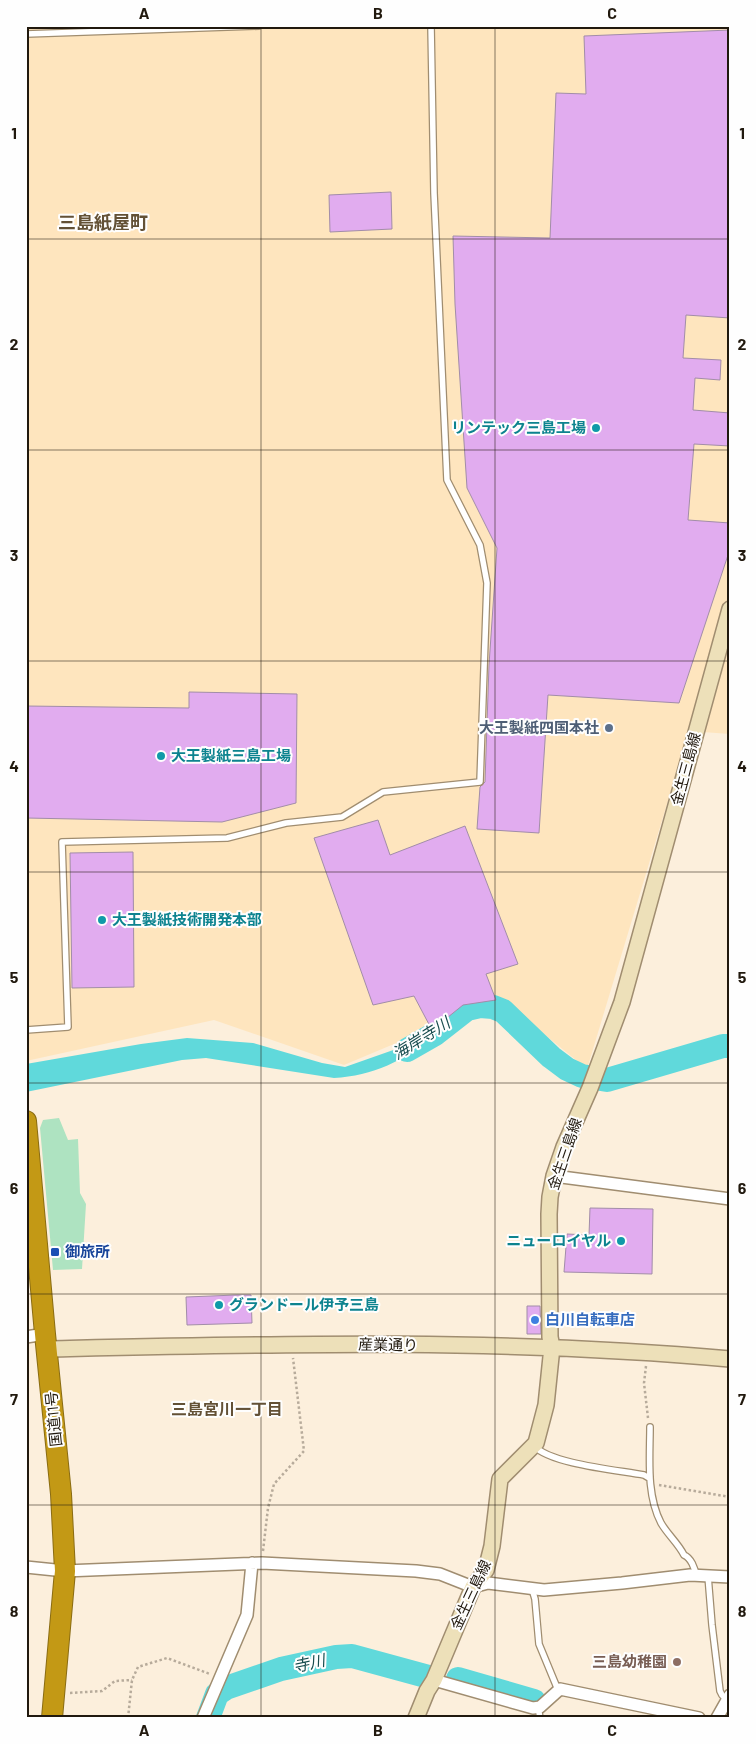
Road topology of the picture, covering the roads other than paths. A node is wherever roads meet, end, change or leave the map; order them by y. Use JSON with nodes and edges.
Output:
{"nodes":[{"id":1,"x":259,"y":26,"type":"edge"},
{"id":2,"x":431,"y":26,"type":"edge"},
{"id":3,"x":26,"y":34,"type":"edge"},
{"id":4,"x":730,"y":610,"type":"edge"},
{"id":5,"x":26,"y":1030,"type":"edge"},
{"id":6,"x":26,"y":1121,"type":"edge"},
{"id":7,"x":554,"y":1176,"type":"junction"},
{"id":8,"x":730,"y":1198,"type":"edge"},
{"id":9,"x":39,"y":1340,"type":"edge"},
{"id":10,"x":552,"y":1347,"type":"junction"},
{"id":11,"x":730,"y":1359,"type":"edge"},
{"id":12,"x":650,"y":1427,"type":"road end"},
{"id":13,"x":534,"y":1446,"type":"junction"},
{"id":14,"x":650,"y":1481,"type":"junction"},
{"id":15,"x":257,"y":1563,"type":"junction"},
{"id":16,"x":26,"y":1566,"type":"edge"},
{"id":17,"x":65,"y":1571,"type":"junction"},
{"id":18,"x":696,"y":1576,"type":"junction"},
{"id":19,"x":708,"y":1576,"type":"junction"},
{"id":20,"x":730,"y":1577,"type":"edge"},
{"id":21,"x":473,"y":1587,"type":"junction"},
{"id":22,"x":532,"y":1589,"type":"junction"},
{"id":23,"x":434,"y":1680,"type":"junction"},
{"id":24,"x":558,"y":1690,"type":"junction"},
{"id":25,"x":728,"y":1698,"type":"edge"},
{"id":26,"x":539,"y":1713,"type":"edge"},
{"id":27,"x":207,"y":1717,"type":"edge"},
{"id":28,"x":52,"y":1718,"type":"edge"},
{"id":29,"x":416,"y":1718,"type":"edge"},
{"id":30,"x":698,"y":1718,"type":"edge"},
{"id":31,"x":717,"y":1718,"type":"edge"}],
"edges":[{"from":1,"to":3,"type":"lane"},
{"from":2,"to":5,"type":"lane"},
{"from":4,"to":7,"type":"main road","name":"金生三島線"},
{"from":6,"to":9,"type":"highway","name":"国道11号"},
{"from":7,"to":8,"type":"street"},
{"from":7,"to":10,"type":"main road","name":"金生三島線"},
{"from":9,"to":10,"type":"main road","name":"産業通り"},
{"from":9,"to":17,"type":"highway","name":"国道11号"},
{"from":10,"to":11,"type":"main road","name":"産業通り"},
{"from":10,"to":13,"type":"main road","name":"金生三島線"},
{"from":12,"to":14,"type":"lane"},
{"from":13,"to":14,"type":"lane"},
{"from":13,"to":21,"type":"main road","name":"金生三島線"},
{"from":14,"to":18,"type":"lane"},
{"from":15,"to":17,"type":"street"},
{"from":15,"to":21,"type":"street"},
{"from":15,"to":27,"type":"street"},
{"from":16,"to":17,"type":"street"},
{"from":17,"to":28,"type":"highway","name":"国道11号"},
{"from":18,"to":19,"type":"street"},
{"from":18,"to":22,"type":"street"},
{"from":19,"to":20,"type":"street"},
{"from":19,"to":25,"type":"lane"},
{"from":21,"to":22,"type":"street"},
{"from":21,"to":23,"type":"main road","name":"金生三島線"},
{"from":22,"to":24,"type":"lane"},
{"from":23,"to":26,"type":"street"},
{"from":23,"to":29,"type":"main road","name":"金生三島線"},
{"from":24,"to":26,"type":"street"},
{"from":24,"to":30,"type":"street"},
{"from":25,"to":31,"type":"street"}]}
